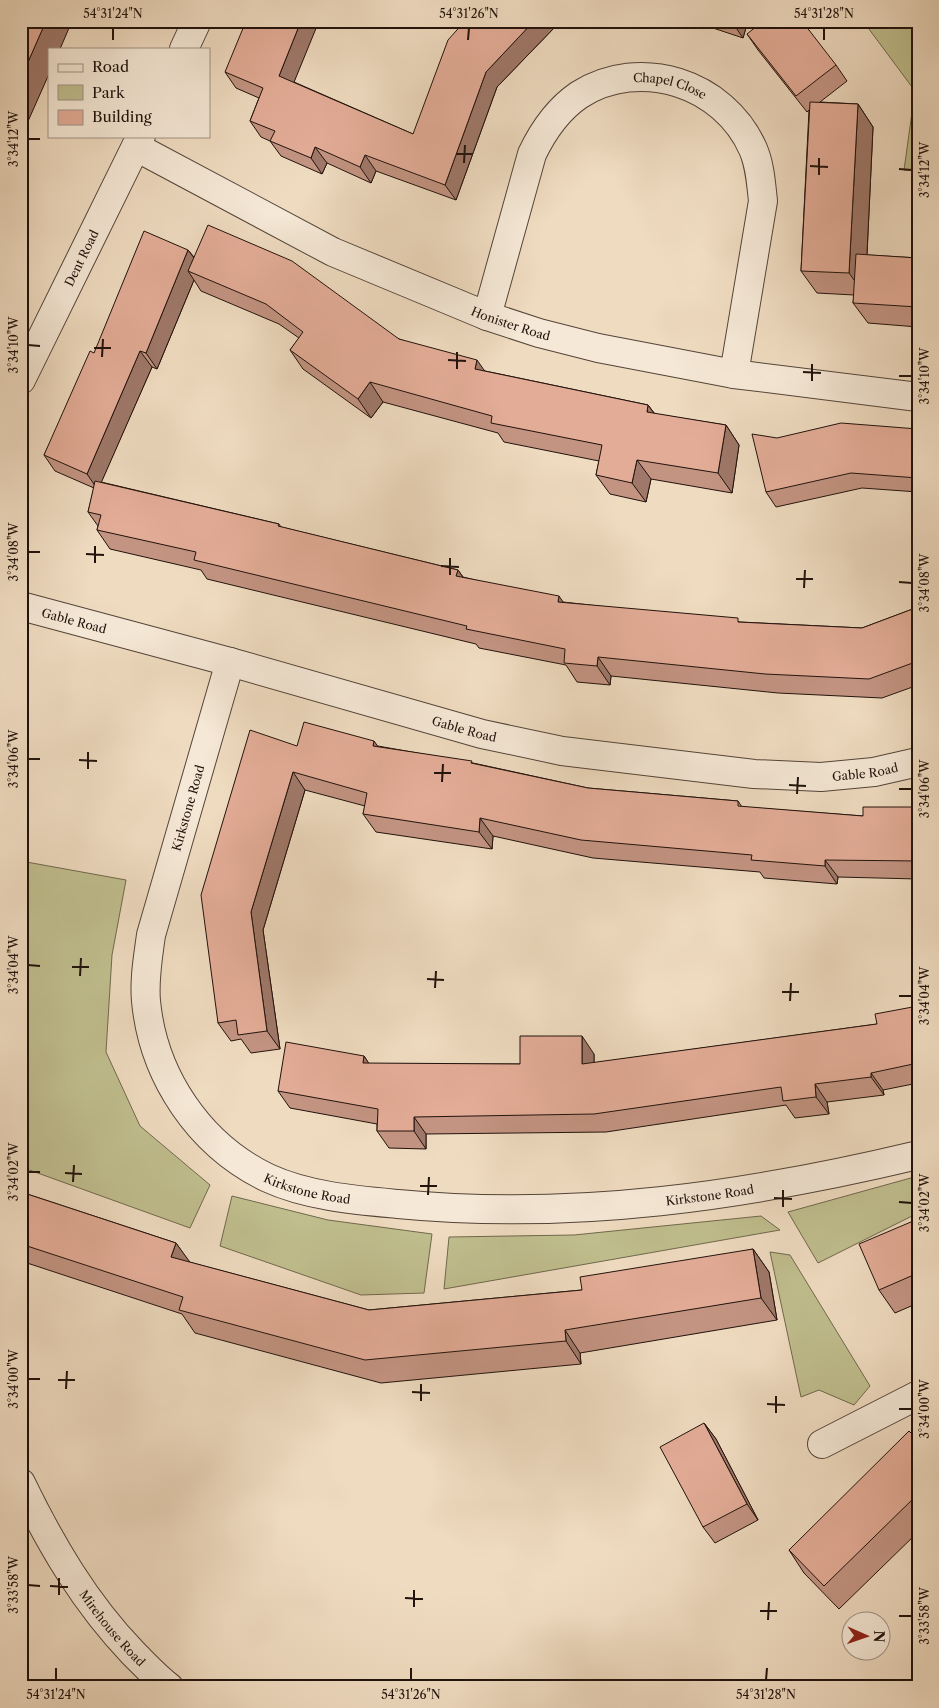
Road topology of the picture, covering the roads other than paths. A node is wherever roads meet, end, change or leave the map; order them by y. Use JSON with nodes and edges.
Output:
{"nodes":[{"id":1,"x":197,"y":21,"type":"edge"},
{"id":2,"x":184,"y":48,"type":"edge"},
{"id":3,"x":138,"y":141,"type":"edge"},
{"id":4,"x":487,"y":316,"type":"junction"},
{"id":5,"x":734,"y":374,"type":"junction"},
{"id":6,"x":21,"y":380,"type":"edge"},
{"id":7,"x":918,"y":397,"type":"edge"},
{"id":8,"x":21,"y":606,"type":"edge"},
{"id":9,"x":230,"y":662,"type":"junction"},
{"id":10,"x":918,"y":762,"type":"edge"},
{"id":11,"x":918,"y":1155,"type":"edge"},
{"id":12,"x":918,"y":1395,"type":"edge"},
{"id":13,"x":822,"y":1444,"type":"dead end"},
{"id":14,"x":21,"y":1483,"type":"edge"},
{"id":15,"x":169,"y":1687,"type":"edge"}],
"edges":[{"from":1,"to":2,"type":"street"},
{"from":3,"to":4,"type":"street","name":"Honister Road"},
{"from":3,"to":6,"type":"street","name":"Dent Road"},
{"from":4,"to":5,"type":"street","name":"Honister Road"},
{"from":4,"to":5,"type":"street","name":"Chapel Close"},
{"from":5,"to":7,"type":"street","name":"Honister Road"},
{"from":8,"to":9,"type":"street","name":"Gable Road"},
{"from":9,"to":10,"type":"street","name":"Gable Road"},
{"from":9,"to":11,"type":"street","name":"Kirkstone Road"},
{"from":12,"to":13,"type":"street"},
{"from":14,"to":15,"type":"street","name":"Mirehouse Road"}]}
